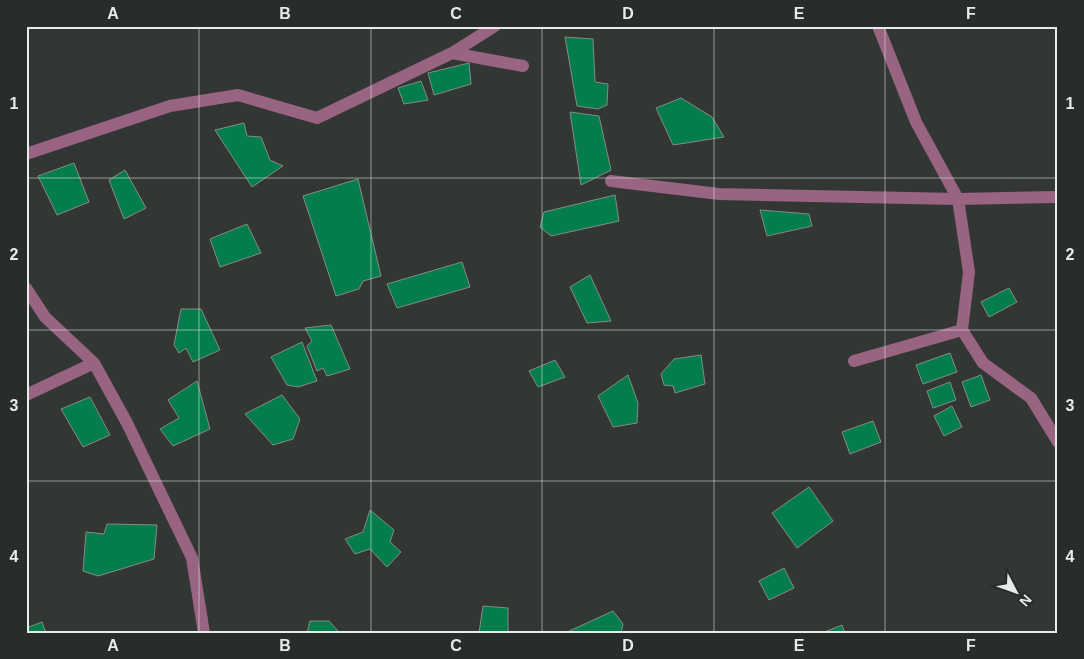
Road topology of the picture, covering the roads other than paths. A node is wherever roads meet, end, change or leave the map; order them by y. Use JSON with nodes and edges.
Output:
{"nodes":[{"id":1,"x":495,"y":26,"type":"edge"},
{"id":2,"x":878,"y":26,"type":"edge"},
{"id":3,"x":452,"y":53,"type":"junction"},
{"id":4,"x":524,"y":66,"type":"dead end"},
{"id":5,"x":26,"y":154,"type":"edge"},
{"id":6,"x":611,"y":181,"type":"dead end"},
{"id":7,"x":1058,"y":197,"type":"edge"},
{"id":8,"x":958,"y":198,"type":"junction"},
{"id":9,"x":26,"y":288,"type":"edge"},
{"id":10,"x":962,"y":330,"type":"junction"},
{"id":11,"x":854,"y":361,"type":"dead end"},
{"id":12,"x":94,"y":363,"type":"junction"},
{"id":13,"x":26,"y":395,"type":"edge"},
{"id":14,"x":1058,"y":442,"type":"edge"},
{"id":15,"x":204,"y":633,"type":"edge"}],
"edges":[{"from":1,"to":3,"type":"street"},
{"from":2,"to":8,"type":"street"},
{"from":3,"to":4,"type":"street"},
{"from":3,"to":5,"type":"street"},
{"from":6,"to":8,"type":"street"},
{"from":7,"to":8,"type":"street"},
{"from":8,"to":10,"type":"street"},
{"from":9,"to":12,"type":"street"},
{"from":10,"to":11,"type":"street"},
{"from":10,"to":14,"type":"street"},
{"from":12,"to":13,"type":"street"},
{"from":12,"to":15,"type":"street"}]}
